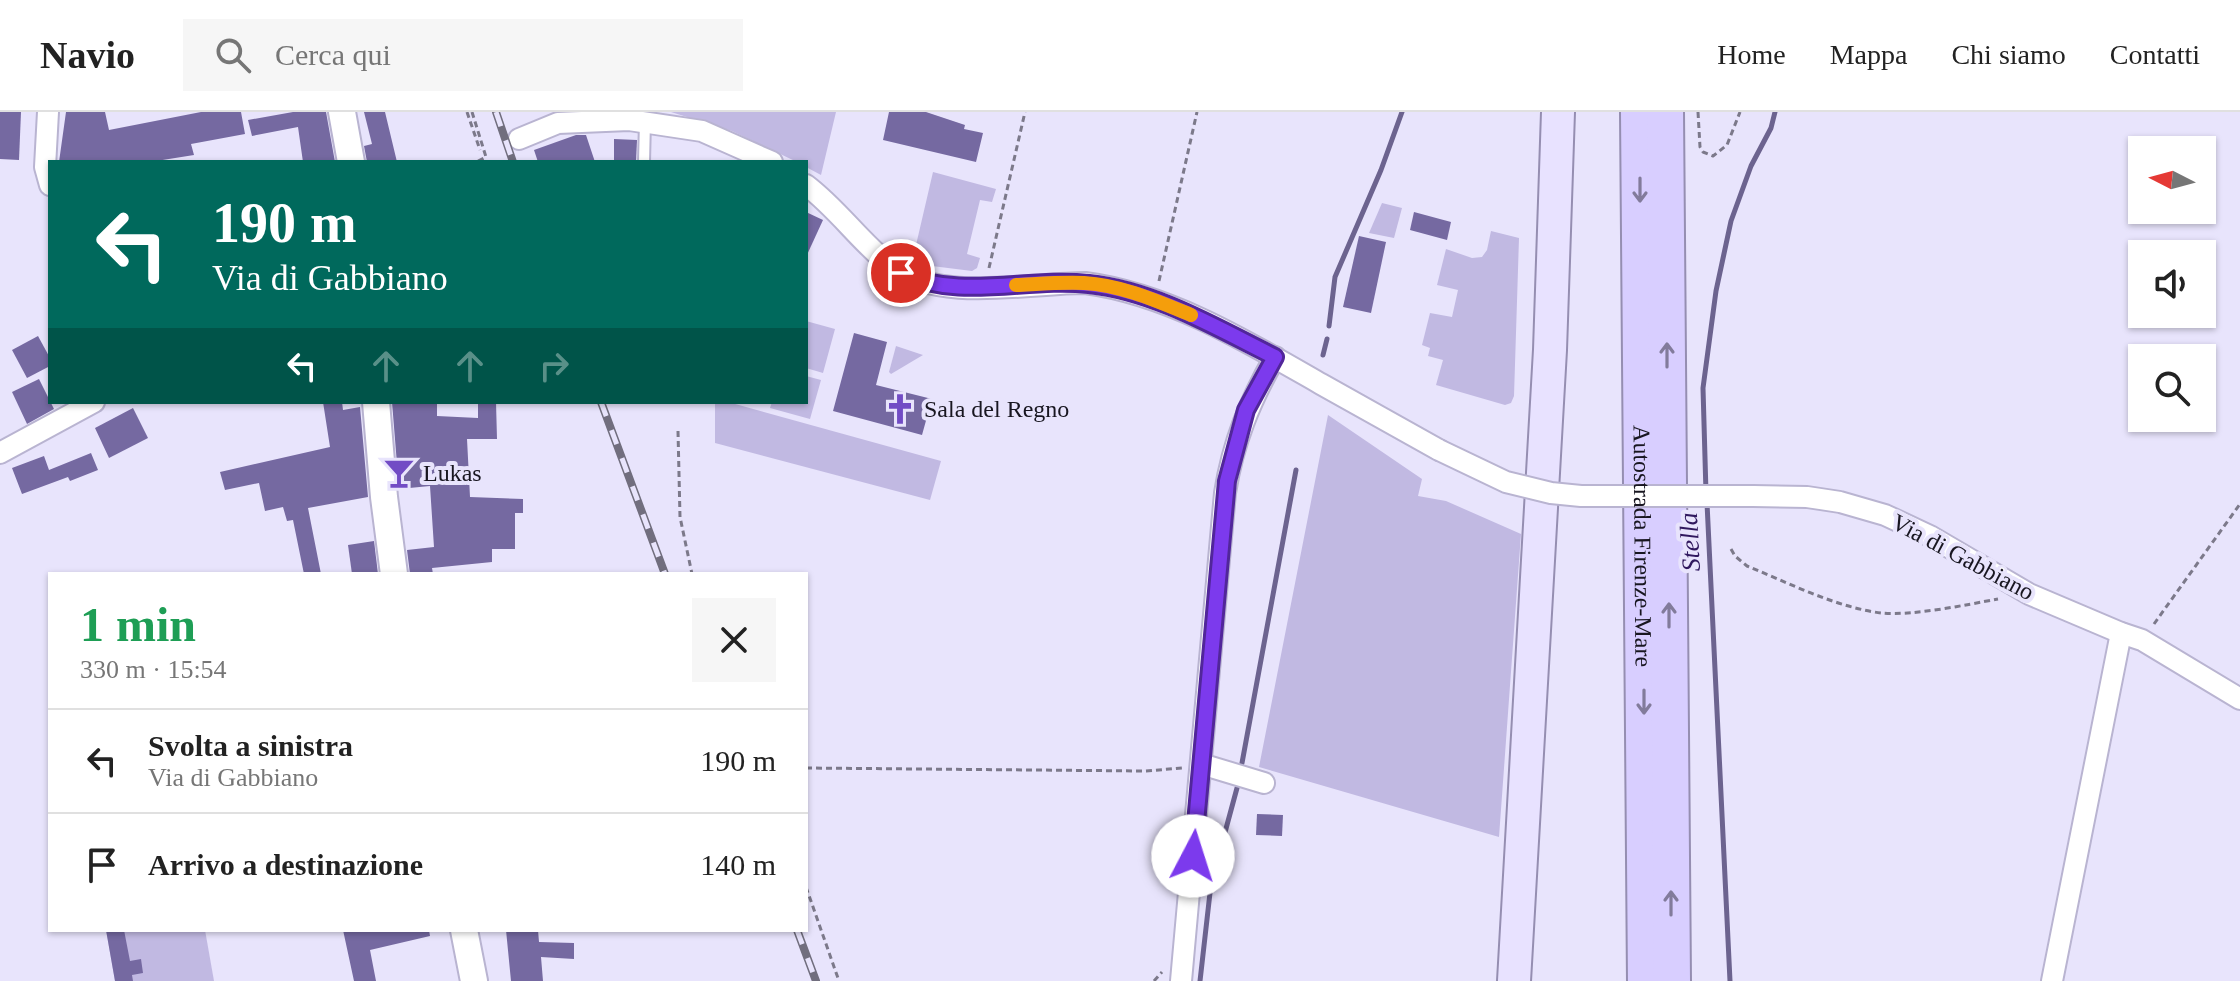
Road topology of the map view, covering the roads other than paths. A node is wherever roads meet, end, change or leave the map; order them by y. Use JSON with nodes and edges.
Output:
{"nodes":[{"id":1,"x":48,"y":112,"type":"edge"},
{"id":2,"x":342,"y":112,"type":"edge"},
{"id":3,"x":1558,"y":112,"type":"edge"},
{"id":4,"x":1639,"y":112,"type":"edge"},
{"id":5,"x":1665,"y":112,"type":"edge"},
{"id":6,"x":590,"y":116,"type":"edge"},
{"id":7,"x":645,"y":121,"type":"junction"},
{"id":8,"x":519,"y":139,"type":"dead end"},
{"id":9,"x":351,"y":160,"type":"edge"},
{"id":10,"x":644,"y":160,"type":"edge"},
{"id":11,"x":767,"y":160,"type":"edge"},
{"id":12,"x":48,"y":178,"type":"edge"},
{"id":13,"x":808,"y":186,"type":"edge"},
{"id":14,"x":1275,"y":357,"type":"junction"},
{"id":15,"x":90,"y":404,"type":"edge"},
{"id":16,"x":376,"y":404,"type":"edge"},
{"id":17,"x":0,"y":453,"type":"edge"},
{"id":18,"x":394,"y":572,"type":"edge"},
{"id":19,"x":2121,"y":633,"type":"junction"},
{"id":20,"x":2240,"y":699,"type":"edge"},
{"id":21,"x":1201,"y":764,"type":"junction"},
{"id":22,"x":1264,"y":783,"type":"dead end"},
{"id":23,"x":464,"y":932,"type":"edge"},
{"id":24,"x":1185,"y":949,"type":"junction"},
{"id":25,"x":474,"y":981,"type":"edge"},
{"id":26,"x":1167,"y":981,"type":"edge"},
{"id":27,"x":1181,"y":981,"type":"edge"},
{"id":28,"x":1514,"y":981,"type":"edge"},
{"id":29,"x":1646,"y":981,"type":"edge"},
{"id":30,"x":1672,"y":981,"type":"edge"},
{"id":31,"x":2052,"y":981,"type":"edge"}],
"edges":[{"from":1,"to":12,"type":"street"},
{"from":2,"to":9,"type":"street"},
{"from":3,"to":28,"type":"main road"},
{"from":4,"to":29,"type":"highway","name":"Autostrada Firenze-Mare","one_way":true},
{"from":30,"to":5,"type":"highway","name":"Autostrada Firenze-Mare","one_way":true},
{"from":6,"to":7,"type":"street"},
{"from":6,"to":8,"type":"street"},
{"from":7,"to":10,"type":"lane"},
{"from":7,"to":11,"type":"street"},
{"from":13,"to":14,"type":"street"},
{"from":14,"to":19,"type":"street","name":"Via di Gabbiano","bridge":true},
{"from":14,"to":21,"type":"street"},
{"from":15,"to":17,"type":"street"},
{"from":16,"to":18,"type":"street"},
{"from":19,"to":20,"type":"street","name":"Via di Gabbiano"},
{"from":19,"to":31,"type":"street"},
{"from":21,"to":22,"type":"street"},
{"from":21,"to":24,"type":"street"},
{"from":23,"to":25,"type":"street"},
{"from":24,"to":26,"type":"street"},
{"from":24,"to":27,"type":"street"}]}
